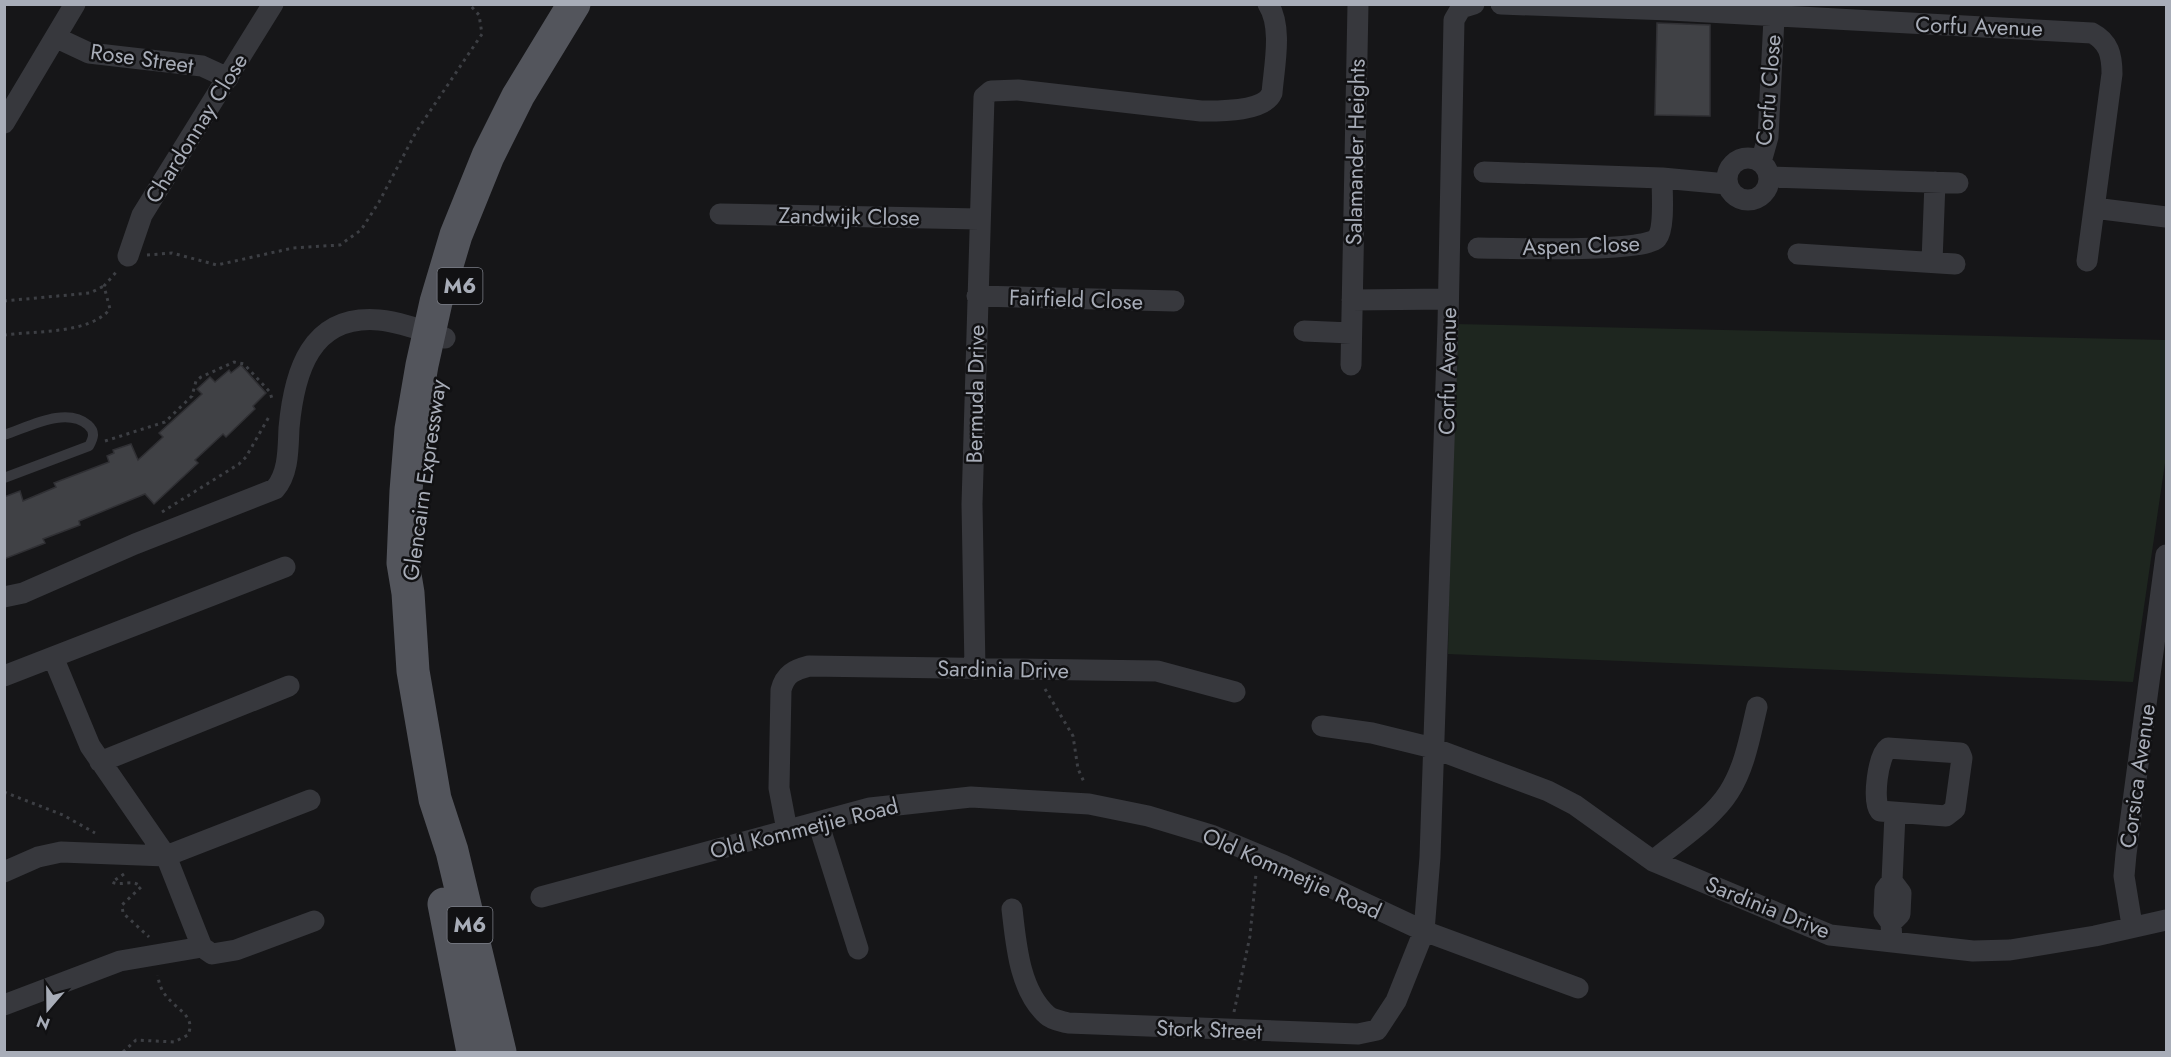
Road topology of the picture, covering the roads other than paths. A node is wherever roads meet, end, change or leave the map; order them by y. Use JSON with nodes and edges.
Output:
{"nodes":[{"id":1,"x":75,"y":4,"type":"edge"},
{"id":2,"x":273,"y":4,"type":"edge"},
{"id":3,"x":574,"y":4,"type":"edge"},
{"id":4,"x":593,"y":4,"type":"edge"},
{"id":5,"x":1268,"y":4,"type":"edge"},
{"id":6,"x":1359,"y":4,"type":"edge"},
{"id":7,"x":1474,"y":4,"type":"edge"},
{"id":8,"x":1501,"y":4,"type":"edge"},
{"id":9,"x":1774,"y":18,"type":"junction"},
{"id":10,"x":57,"y":38,"type":"junction"},
{"id":11,"x":228,"y":78,"type":"junction"},
{"id":12,"x":4,"y":123,"type":"edge"},
{"id":13,"x":1765,"y":170,"type":"junction"},
{"id":14,"x":1484,"y":172,"type":"dead end"},
{"id":15,"x":1662,"y":178,"type":"junction"},
{"id":16,"x":1935,"y":183,"type":"junction"},
{"id":17,"x":1958,"y":183,"type":"dead end"},
{"id":18,"x":1727,"y":184,"type":"junction"},
{"id":19,"x":2094,"y":208,"type":"junction"},
{"id":20,"x":720,"y":214,"type":"dead end"},
{"id":21,"x":2166,"y":217,"type":"edge"},
{"id":22,"x":979,"y":219,"type":"junction"},
{"id":23,"x":1478,"y":248,"type":"dead end"},
{"id":24,"x":1798,"y":254,"type":"dead end"},
{"id":25,"x":128,"y":256,"type":"road end"},
{"id":26,"x":2087,"y":261,"type":"dead end"},
{"id":27,"x":1932,"y":262,"type":"junction"},
{"id":28,"x":1955,"y":264,"type":"dead end"},
{"id":29,"x":977,"y":296,"type":"junction"},
{"id":30,"x":1448,"y":299,"type":"junction"},
{"id":31,"x":1352,"y":300,"type":"junction"},
{"id":32,"x":1174,"y":301,"type":"dead end"},
{"id":33,"x":1304,"y":331,"type":"dead end"},
{"id":34,"x":1351,"y":333,"type":"junction"},
{"id":35,"x":437,"y":335,"type":"junction"},
{"id":36,"x":1351,"y":365,"type":"dead end"},
{"id":37,"x":4,"y":435,"type":"edge"},
{"id":38,"x":4,"y":478,"type":"edge"},
{"id":39,"x":2166,"y":555,"type":"edge"},
{"id":40,"x":285,"y":567,"type":"dead end"},
{"id":41,"x":4,"y":597,"type":"edge"},
{"id":42,"x":53,"y":657,"type":"junction"},
{"id":43,"x":975,"y":669,"type":"junction"},
{"id":44,"x":4,"y":676,"type":"edge"},
{"id":45,"x":289,"y":686,"type":"dead end"},
{"id":46,"x":1235,"y":692,"type":"dead end"},
{"id":47,"x":1757,"y":707,"type":"dead end"},
{"id":48,"x":1322,"y":726,"type":"dead end"},
{"id":49,"x":1433,"y":748,"type":"junction"},
{"id":50,"x":100,"y":762,"type":"junction"},
{"id":51,"x":435,"y":799,"type":"junction"},
{"id":52,"x":310,"y":800,"type":"dead end"},
{"id":53,"x":1895,"y":814,"type":"junction"},
{"id":54,"x":818,"y":822,"type":"junction"},
{"id":55,"x":786,"y":830,"type":"junction"},
{"id":56,"x":166,"y":856,"type":"junction"},
{"id":57,"x":1653,"y":861,"type":"junction"},
{"id":58,"x":4,"y":872,"type":"edge"},
{"id":59,"x":541,"y":897,"type":"dead end"},
{"id":60,"x":1012,"y":909,"type":"dead end"},
{"id":61,"x":2166,"y":920,"type":"edge"},
{"id":62,"x":314,"y":921,"type":"dead end"},
{"id":63,"x":2132,"y":925,"type":"junction"},
{"id":64,"x":1424,"y":931,"type":"junction"},
{"id":65,"x":1892,"y":933,"type":"junction"},
{"id":66,"x":202,"y":947,"type":"junction"},
{"id":67,"x":858,"y":949,"type":"dead end"},
{"id":68,"x":1578,"y":987,"type":"dead end"},
{"id":69,"x":4,"y":1005,"type":"edge"},
{"id":70,"x":1371,"y":1042,"type":"edge"},
{"id":71,"x":473,"y":1053,"type":"edge"},
{"id":72,"x":500,"y":1053,"type":"edge"}],
"edges":[{"from":1,"to":10,"type":"street"},
{"from":2,"to":11,"type":"street","name":"Chardonnay Close"},
{"from":3,"to":35,"type":"main road","name":"Glencairn Expressway","number":"M6"},
{"from":4,"to":35,"type":"main road","name":"Glencairn Expressway","number":"M6"},
{"from":5,"to":22,"type":"street","name":"Bermuda Drive"},
{"from":6,"to":31,"type":"street","name":"Salamander Heights"},
{"from":7,"to":30,"type":"street","name":"Corfu Avenue"},
{"from":8,"to":9,"type":"street","name":"Corfu Avenue"},
{"from":9,"to":13,"type":"street","name":"Corfu Close"},
{"from":9,"to":19,"type":"street","name":"Corfu Avenue"},
{"from":10,"to":11,"type":"street","name":"Rose Street"},
{"from":10,"to":12,"type":"street"},
{"from":11,"to":25,"type":"street","name":"Chardonnay Close"},
{"from":13,"to":16,"type":"street"},
{"from":13,"to":18,"type":"street"},
{"from":13,"to":18,"type":"street"},
{"from":14,"to":15,"type":"street"},
{"from":15,"to":18,"type":"street"},
{"from":15,"to":23,"type":"street","name":"Aspen Close"},
{"from":16,"to":17,"type":"street"},
{"from":16,"to":27,"type":"street"},
{"from":19,"to":21,"type":"street"},
{"from":19,"to":26,"type":"street","name":"Corfu Avenue"},
{"from":20,"to":22,"type":"street","name":"Zandwijk Close"},
{"from":22,"to":29,"type":"street","name":"Bermuda Drive"},
{"from":24,"to":27,"type":"street"},
{"from":27,"to":28,"type":"street"},
{"from":29,"to":32,"type":"street","name":"Fairfield Close"},
{"from":29,"to":43,"type":"street","name":"Bermuda Drive"},
{"from":30,"to":31,"type":"street"},
{"from":30,"to":49,"type":"street","name":"Corfu Avenue"},
{"from":31,"to":34,"type":"street","name":"Salamander Heights"},
{"from":33,"to":34,"type":"street"},
{"from":34,"to":36,"type":"street","name":"Salamander Heights"},
{"from":35,"to":41,"type":"street"},
{"from":35,"to":51,"type":"main road","name":"Glencairn Expressway","number":"M6"},
{"from":37,"to":38,"type":"lane"},
{"from":39,"to":63,"type":"street","name":"Corsica Avenue"},
{"from":40,"to":42,"type":"street"},
{"from":42,"to":44,"type":"street"},
{"from":42,"to":50,"type":"street"},
{"from":43,"to":46,"type":"street","name":"Sardinia Drive"},
{"from":43,"to":55,"type":"street","name":"Sardinia Drive"},
{"from":45,"to":50,"type":"street"},
{"from":47,"to":57,"type":"street"},
{"from":48,"to":49,"type":"street","name":"Sardinia Drive"},
{"from":49,"to":57,"type":"street","name":"Sardinia Drive"},
{"from":49,"to":64,"type":"street","name":"Corfu Avenue"},
{"from":50,"to":56,"type":"street"},
{"from":51,"to":71,"type":"main road","name":"Glencairn Expressway","number":"M6"},
{"from":51,"to":72,"type":"main road","name":"Glencairn Expressway","number":"M6"},
{"from":52,"to":56,"type":"street"},
{"from":53,"to":53,"type":"street"},
{"from":53,"to":65,"type":"street"},
{"from":54,"to":55,"type":"street","name":"Old Kommetjie Road"},
{"from":54,"to":64,"type":"street","name":"Old Kommetjie Road"},
{"from":54,"to":67,"type":"street"},
{"from":55,"to":59,"type":"street","name":"Old Kommetjie Road"},
{"from":56,"to":58,"type":"street"},
{"from":56,"to":66,"type":"street"},
{"from":57,"to":65,"type":"street","name":"Sardinia Drive"},
{"from":60,"to":70,"type":"street","name":"Stork Street"},
{"from":61,"to":63,"type":"street"},
{"from":62,"to":66,"type":"street"},
{"from":63,"to":65,"type":"street","name":"Sardinia Drive"},
{"from":64,"to":68,"type":"street","name":"Old Kommetjie Road"},
{"from":64,"to":70,"type":"street","name":"Stork Street"},
{"from":66,"to":69,"type":"street"}]}
